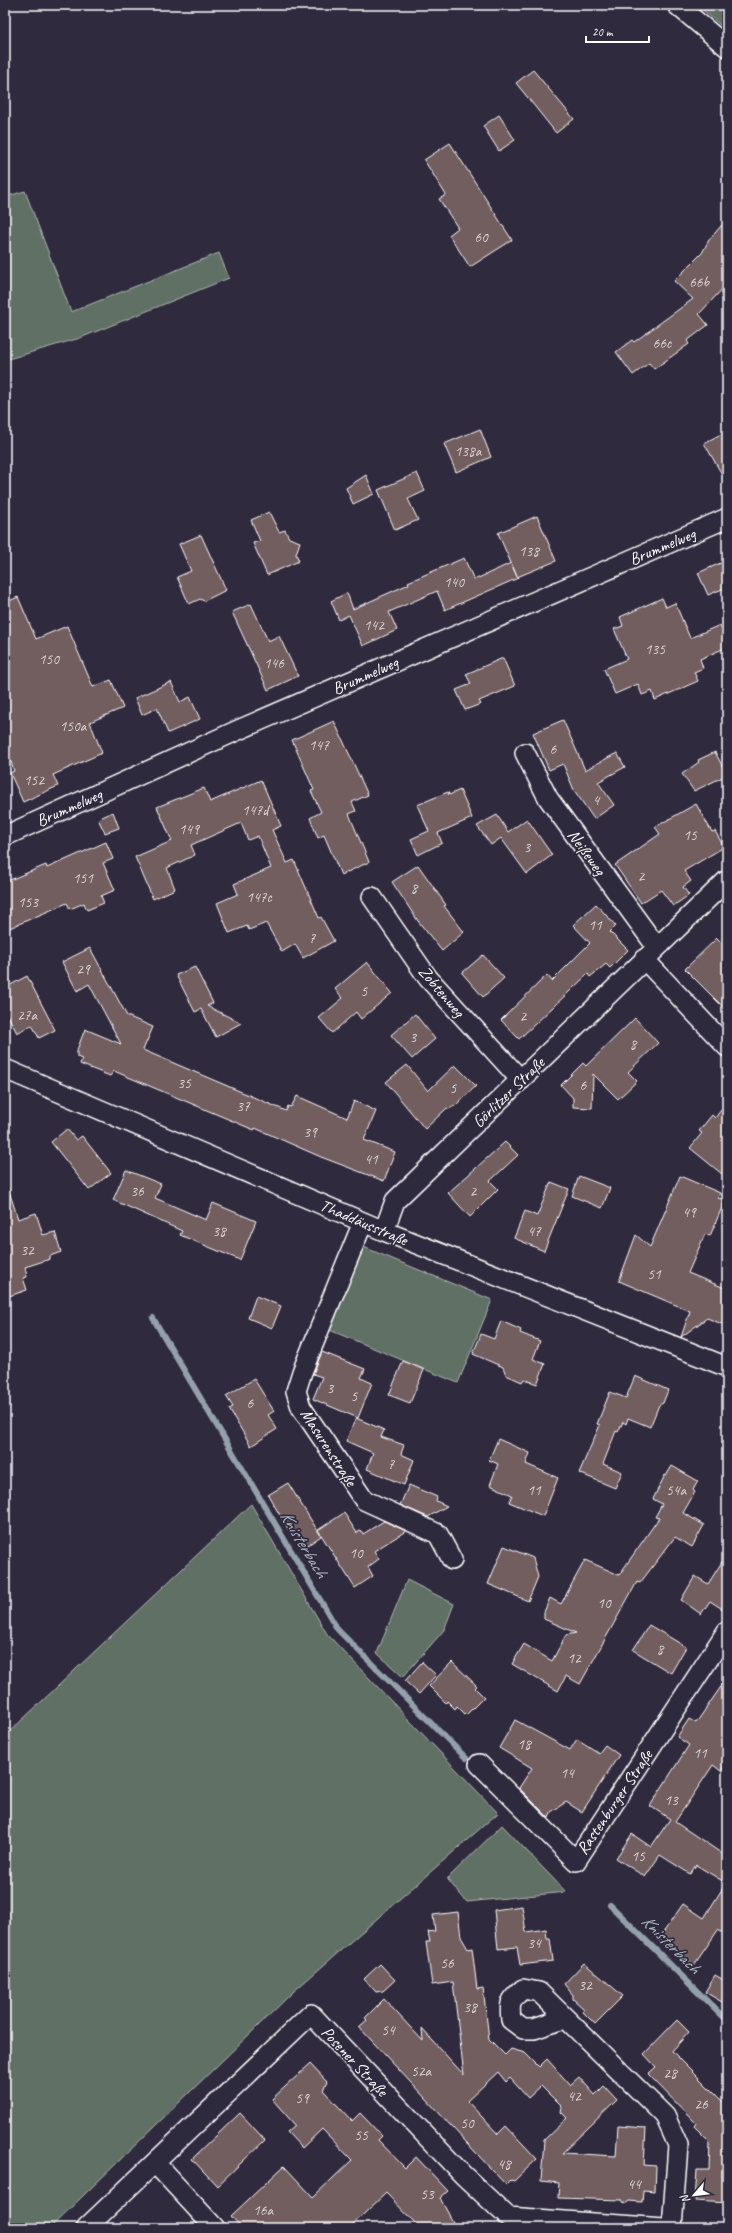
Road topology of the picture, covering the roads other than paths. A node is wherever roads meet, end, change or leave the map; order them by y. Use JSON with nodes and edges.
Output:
{"nodes":[{"id":1,"x":677,"y":5,"type":"edge"},
{"id":2,"x":727,"y":47,"type":"edge"},
{"id":3,"x":727,"y":518,"type":"edge"},
{"id":4,"x":525,"y":753,"type":"dead end"},
{"id":5,"x":5,"y":836,"type":"edge"},
{"id":6,"x":727,"y":880,"type":"edge"},
{"id":7,"x":372,"y":897,"type":"dead end"},
{"id":8,"x":650,"y":953,"type":"junction"},
{"id":9,"x":727,"y":1047,"type":"edge"},
{"id":10,"x":5,"y":1069,"type":"edge"},
{"id":11,"x":521,"y":1080,"type":"junction"},
{"id":12,"x":363,"y":1222,"type":"junction"},
{"id":13,"x":384,"y":1231,"type":"junction"},
{"id":14,"x":727,"y":1367,"type":"edge"},
{"id":15,"x":452,"y":1560,"type":"dead end"},
{"id":16,"x":727,"y":1631,"type":"edge"},
{"id":17,"x":479,"y":1764,"type":"dead end"},
{"id":18,"x":564,"y":2019,"type":"dead end"},
{"id":19,"x":155,"y":2163,"type":"junction"},
{"id":20,"x":507,"y":2223,"type":"edge"},
{"id":21,"x":86,"y":2228,"type":"edge"},
{"id":22,"x":215,"y":2228,"type":"edge"},
{"id":23,"x":664,"y":2228,"type":"edge"},
{"id":24,"x":672,"y":2228,"type":"edge"}],
"edges":[{"from":1,"to":2,"type":"street"},
{"from":3,"to":5,"type":"street","name":"Brummelweg"},
{"from":4,"to":8,"type":"street","name":"Neißeweg"},
{"from":6,"to":8,"type":"street","name":"Görlitzer Straße"},
{"from":7,"to":11,"type":"street","name":"Zobtenweg"},
{"from":8,"to":9,"type":"street"},
{"from":8,"to":11,"type":"street","name":"Görlitzer Straße"},
{"from":10,"to":12,"type":"street","name":"Thaddäusstraße"},
{"from":11,"to":13,"type":"street","name":"Görlitzer Straße"},
{"from":12,"to":13,"type":"street","name":"Thaddäusstraße"},
{"from":12,"to":15,"type":"street","name":"Masurenstraße"},
{"from":13,"to":14,"type":"street","name":"Thaddäusstraße"},
{"from":16,"to":17,"type":"street","name":"Rastenburger Straße"},
{"from":18,"to":24,"type":"street"},
{"from":19,"to":20,"type":"street","name":"Posener Straße"},
{"from":19,"to":21,"type":"street","name":"Posener Straße"},
{"from":19,"to":22,"type":"street"},
{"from":20,"to":23,"type":"street","name":"Posener Straße"}]}
